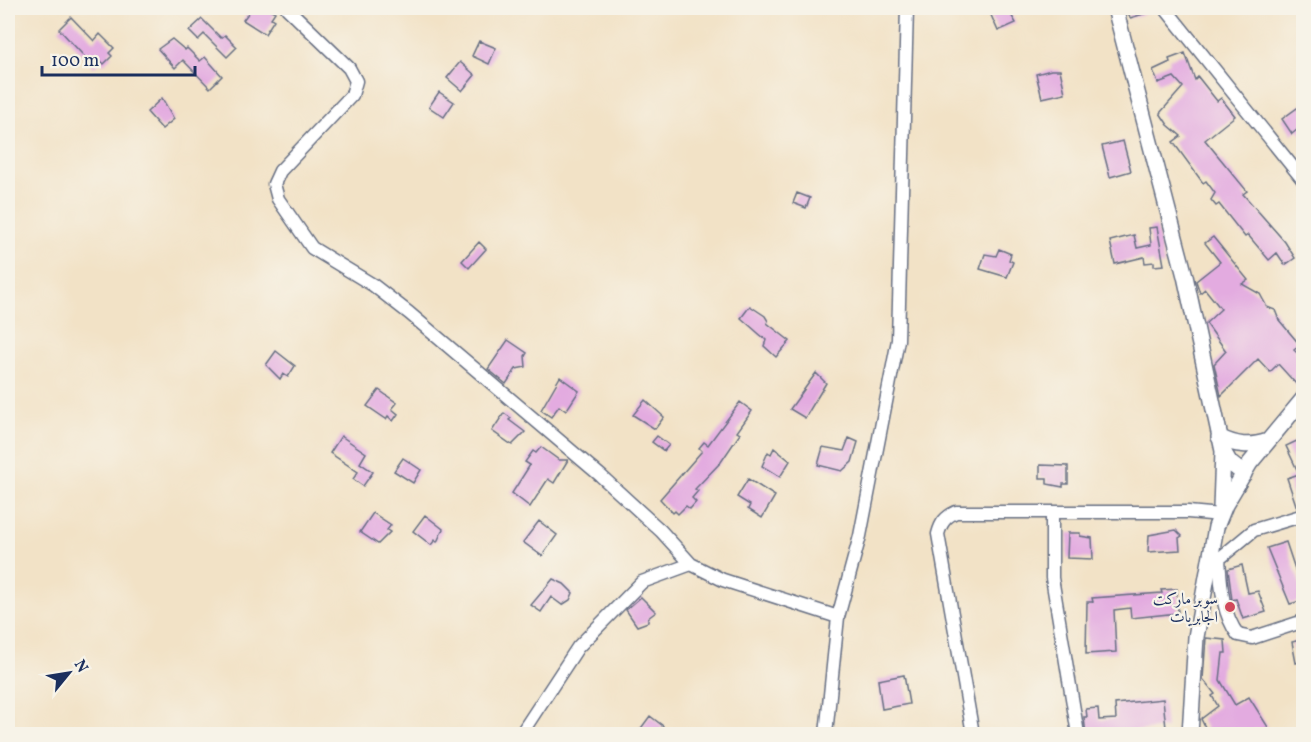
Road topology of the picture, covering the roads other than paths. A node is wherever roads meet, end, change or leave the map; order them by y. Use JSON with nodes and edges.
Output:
{"nodes":[{"id":1,"x":287,"y":8,"type":"edge"},
{"id":2,"x":907,"y":8,"type":"edge"},
{"id":3,"x":1115,"y":8,"type":"edge"},
{"id":4,"x":1165,"y":8,"type":"edge"},
{"id":5,"x":1304,"y":181,"type":"edge"},
{"id":6,"x":1304,"y":398,"type":"edge"},
{"id":7,"x":1268,"y":441,"type":"junction"},
{"id":8,"x":1221,"y":444,"type":"junction"},
{"id":9,"x":1246,"y":469,"type":"junction"},
{"id":10,"x":1052,"y":512,"type":"junction"},
{"id":11,"x":1221,"y":515,"type":"junction"},
{"id":12,"x":1304,"y":515,"type":"edge"},
{"id":13,"x":691,"y":564,"type":"junction"},
{"id":14,"x":1213,"y":564,"type":"junction"},
{"id":15,"x":838,"y":617,"type":"junction"},
{"id":16,"x":1304,"y":621,"type":"edge"},
{"id":17,"x":521,"y":735,"type":"edge"},
{"id":18,"x":826,"y":735,"type":"edge"},
{"id":19,"x":973,"y":735,"type":"edge"},
{"id":20,"x":1078,"y":735,"type":"edge"},
{"id":21,"x":1190,"y":735,"type":"edge"}],
"edges":[{"from":1,"to":13,"type":"street"},
{"from":2,"to":15,"type":"street"},
{"from":3,"to":8,"type":"street"},
{"from":4,"to":5,"type":"street"},
{"from":6,"to":7,"type":"street"},
{"from":7,"to":8,"type":"street"},
{"from":7,"to":9,"type":"street"},
{"from":8,"to":9,"type":"street"},
{"from":8,"to":11,"type":"street"},
{"from":9,"to":11,"type":"street"},
{"from":10,"to":11,"type":"street"},
{"from":10,"to":19,"type":"street"},
{"from":10,"to":20,"type":"street"},
{"from":11,"to":14,"type":"street"},
{"from":12,"to":14,"type":"street"},
{"from":13,"to":15,"type":"street"},
{"from":13,"to":17,"type":"street"},
{"from":14,"to":16,"type":"street"},
{"from":14,"to":21,"type":"street"},
{"from":15,"to":18,"type":"street"}]}
